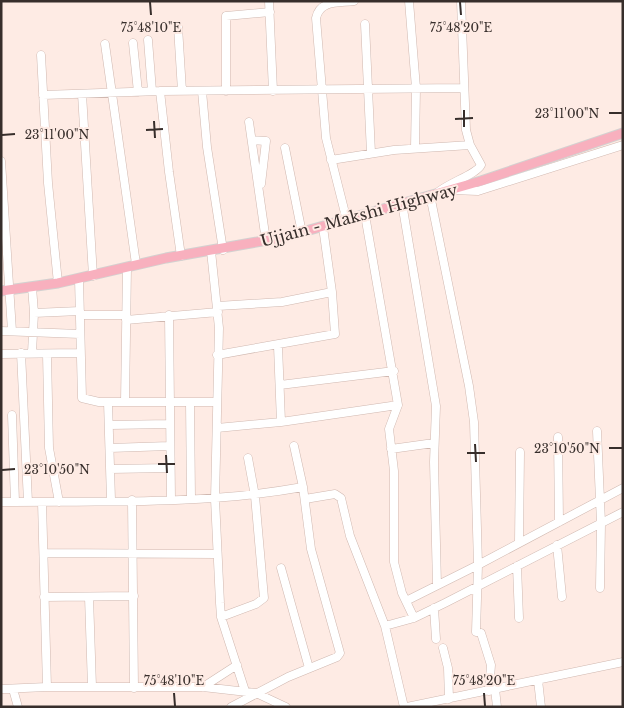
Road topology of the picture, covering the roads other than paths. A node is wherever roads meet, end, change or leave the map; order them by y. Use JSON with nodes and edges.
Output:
{"nodes":[{"id":1,"x":269,"y":1,"type":"edge"},
{"id":2,"x":409,"y":1,"type":"edge"},
{"id":3,"x":461,"y":1,"type":"edge"},
{"id":4,"x":349,"y":2,"type":"edge"},
{"id":5,"x":323,"y":3,"type":"edge"},
{"id":6,"x":270,"y":12,"type":"junction"},
{"id":7,"x":365,"y":24,"type":"dead end"},
{"id":8,"x":178,"y":27,"type":"dead end"},
{"id":9,"x":148,"y":40,"type":"dead end"},
{"id":10,"x":133,"y":43,"type":"dead end"},
{"id":11,"x":105,"y":44,"type":"dead end"},
{"id":12,"x":41,"y":55,"type":"dead end"},
{"id":13,"x":416,"y":88,"type":"junction"},
{"id":14,"x":463,"y":88,"type":"junction"},
{"id":15,"x":368,"y":89,"type":"junction"},
{"id":16,"x":321,"y":90,"type":"junction"},
{"id":17,"x":156,"y":91,"type":"junction"},
{"id":18,"x":182,"y":91,"type":"junction"},
{"id":19,"x":202,"y":91,"type":"junction"},
{"id":20,"x":226,"y":91,"type":"junction"},
{"id":21,"x":273,"y":91,"type":"junction"},
{"id":22,"x":138,"y":92,"type":"junction"},
{"id":23,"x":110,"y":93,"type":"junction"},
{"id":24,"x":82,"y":94,"type":"junction"},
{"id":25,"x":43,"y":95,"type":"junction"},
{"id":26,"x":249,"y":122,"type":"dead end"},
{"id":27,"x":623,"y":133,"type":"edge"},
{"id":28,"x":252,"y":140,"type":"junction"},
{"id":29,"x":470,"y":145,"type":"junction"},
{"id":30,"x":623,"y":145,"type":"edge"},
{"id":31,"x":285,"y":148,"type":"dead end"},
{"id":32,"x":415,"y":148,"type":"junction"},
{"id":33,"x":371,"y":153,"type":"junction"},
{"id":34,"x":331,"y":160,"type":"junction"},
{"id":35,"x":1,"y":161,"type":"edge"},
{"id":36,"x":450,"y":190,"type":"junction"},
{"id":37,"x":260,"y":193,"type":"junction"},
{"id":38,"x":433,"y":194,"type":"junction"},
{"id":39,"x":402,"y":203,"type":"junction"},
{"id":40,"x":366,"y":215,"type":"junction"},
{"id":41,"x":347,"y":221,"type":"junction"},
{"id":42,"x":323,"y":227,"type":"junction"},
{"id":43,"x":302,"y":233,"type":"junction"},
{"id":44,"x":266,"y":241,"type":"junction"},
{"id":45,"x":223,"y":250,"type":"junction"},
{"id":46,"x":211,"y":251,"type":"junction"},
{"id":47,"x":181,"y":256,"type":"junction"},
{"id":48,"x":131,"y":266,"type":"junction"},
{"id":49,"x":94,"y":276,"type":"junction"},
{"id":50,"x":79,"y":279,"type":"junction"},
{"id":51,"x":58,"y":283,"type":"junction"},
{"id":52,"x":32,"y":287,"type":"junction"},
{"id":53,"x":11,"y":290,"type":"junction"},
{"id":54,"x":1,"y":291,"type":"edge"},
{"id":55,"x":332,"y":292,"type":"junction"},
{"id":56,"x":218,"y":309,"type":"junction"},
{"id":57,"x":34,"y":313,"type":"junction"},
{"id":58,"x":80,"y":313,"type":"junction"},
{"id":59,"x":169,"y":315,"type":"junction"},
{"id":60,"x":126,"y":317,"type":"junction"},
{"id":61,"x":1,"y":331,"type":"edge"},
{"id":62,"x":12,"y":331,"type":"junction"},
{"id":63,"x":32,"y":332,"type":"junction"},
{"id":64,"x":80,"y":334,"type":"junction"},
{"id":65,"x":278,"y":346,"type":"junction"},
{"id":66,"x":21,"y":353,"type":"junction"},
{"id":67,"x":80,"y":353,"type":"junction"},
{"id":68,"x":1,"y":354,"type":"edge"},
{"id":69,"x":32,"y":354,"type":"junction"},
{"id":70,"x":47,"y":354,"type":"junction"},
{"id":71,"x":217,"y":355,"type":"junction"},
{"id":72,"x":394,"y":371,"type":"junction"},
{"id":73,"x":280,"y":385,"type":"junction"},
{"id":74,"x":108,"y":402,"type":"junction"},
{"id":75,"x":125,"y":402,"type":"junction"},
{"id":76,"x":170,"y":402,"type":"junction"},
{"id":77,"x":190,"y":402,"type":"junction"},
{"id":78,"x":217,"y":402,"type":"junction"},
{"id":79,"x":398,"y":404,"type":"junction"},
{"id":80,"x":12,"y":414,"type":"dead end"},
{"id":81,"x":282,"y":422,"type":"junction"},
{"id":82,"x":170,"y":424,"type":"junction"},
{"id":83,"x":110,"y":425,"type":"junction"},
{"id":84,"x":217,"y":428,"type":"junction"},
{"id":85,"x":597,"y":432,"type":"dead end"},
{"id":86,"x":558,"y":437,"type":"dead end"},
{"id":87,"x":434,"y":443,"type":"junction"},
{"id":88,"x":169,"y":446,"type":"junction"},
{"id":89,"x":294,"y":446,"type":"dead end"},
{"id":90,"x":110,"y":448,"type":"junction"},
{"id":91,"x":391,"y":449,"type":"junction"},
{"id":92,"x":520,"y":452,"type":"dead end"},
{"id":93,"x":248,"y":458,"type":"dead end"},
{"id":94,"x":170,"y":468,"type":"junction"},
{"id":95,"x":110,"y":469,"type":"junction"},
{"id":96,"x":303,"y":488,"type":"junction"},
{"id":97,"x":623,"y":488,"type":"edge"},
{"id":98,"x":255,"y":496,"type":"junction"},
{"id":99,"x":191,"y":499,"type":"junction"},
{"id":100,"x":215,"y":499,"type":"junction"},
{"id":101,"x":305,"y":499,"type":"junction"},
{"id":102,"x":111,"y":500,"type":"junction"},
{"id":103,"x":132,"y":500,"type":"junction"},
{"id":104,"x":171,"y":500,"type":"junction"},
{"id":105,"x":600,"y":500,"type":"junction"},
{"id":106,"x":1,"y":502,"type":"edge"},
{"id":107,"x":15,"y":502,"type":"junction"},
{"id":108,"x":28,"y":502,"type":"junction"},
{"id":109,"x":42,"y":502,"type":"junction"},
{"id":110,"x":59,"y":502,"type":"junction"},
{"id":111,"x":623,"y":512,"type":"edge"},
{"id":112,"x":559,"y":522,"type":"junction"},
{"id":113,"x":601,"y":523,"type":"junction"},
{"id":114,"x":519,"y":542,"type":"junction"},
{"id":115,"x":557,"y":545,"type":"junction"},
{"id":116,"x":133,"y":552,"type":"junction"},
{"id":117,"x":44,"y":553,"type":"junction"},
{"id":118,"x":217,"y":554,"type":"junction"},
{"id":119,"x":478,"y":565,"type":"junction"},
{"id":120,"x":517,"y":566,"type":"junction"},
{"id":121,"x":281,"y":568,"type":"dead end"},
{"id":122,"x":437,"y":585,"type":"junction"},
{"id":123,"x":478,"y":586,"type":"junction"},
{"id":124,"x":600,"y":588,"type":"dead end"},
{"id":125,"x":134,"y":596,"type":"junction"},
{"id":126,"x":44,"y":597,"type":"junction"},
{"id":127,"x":89,"y":597,"type":"junction"},
{"id":128,"x":562,"y":597,"type":"dead end"},
{"id":129,"x":406,"y":601,"type":"junction"},
{"id":130,"x":434,"y":608,"type":"junction"},
{"id":131,"x":221,"y":617,"type":"junction"},
{"id":132,"x":414,"y":618,"type":"junction"},
{"id":133,"x":519,"y":618,"type":"dead end"},
{"id":134,"x":384,"y":626,"type":"junction"},
{"id":135,"x":436,"y":639,"type":"dead end"},
{"id":136,"x":443,"y":648,"type":"dead end"},
{"id":137,"x":623,"y":662,"type":"edge"},
{"id":138,"x":237,"y":665,"type":"junction"},
{"id":139,"x":309,"y":668,"type":"junction"},
{"id":140,"x":538,"y":680,"type":"junction"},
{"id":141,"x":47,"y":686,"type":"junction"},
{"id":142,"x":92,"y":687,"type":"junction"},
{"id":143,"x":203,"y":687,"type":"junction"},
{"id":144,"x":134,"y":688,"type":"junction"},
{"id":145,"x":1,"y":689,"type":"edge"},
{"id":146,"x":13,"y":689,"type":"junction"},
{"id":147,"x":492,"y":690,"type":"junction"},
{"id":148,"x":245,"y":691,"type":"junction"},
{"id":149,"x":254,"y":695,"type":"junction"},
{"id":150,"x":449,"y":699,"type":"junction"},
{"id":151,"x":18,"y":707,"type":"edge"},
{"id":152,"x":231,"y":707,"type":"edge"},
{"id":153,"x":250,"y":707,"type":"edge"},
{"id":154,"x":286,"y":707,"type":"edge"},
{"id":155,"x":406,"y":707,"type":"edge"},
{"id":156,"x":497,"y":707,"type":"edge"},
{"id":157,"x":541,"y":707,"type":"edge"}],
"edges":[{"from":1,"to":6,"type":"street"},
{"from":2,"to":13,"type":"street"},
{"from":3,"to":14,"type":"street"},
{"from":4,"to":5,"type":"street"},
{"from":5,"to":16,"type":"street"},
{"from":6,"to":20,"type":"street"},
{"from":6,"to":21,"type":"street"},
{"from":7,"to":15,"type":"street"},
{"from":8,"to":18,"type":"street"},
{"from":9,"to":17,"type":"street"},
{"from":10,"to":22,"type":"street"},
{"from":11,"to":23,"type":"street"},
{"from":12,"to":25,"type":"street"},
{"from":13,"to":14,"type":"street"},
{"from":13,"to":15,"type":"street"},
{"from":13,"to":32,"type":"street"},
{"from":14,"to":29,"type":"street"},
{"from":15,"to":16,"type":"street"},
{"from":15,"to":33,"type":"street"},
{"from":16,"to":21,"type":"street"},
{"from":16,"to":34,"type":"street"},
{"from":17,"to":18,"type":"street"},
{"from":17,"to":22,"type":"street"},
{"from":17,"to":47,"type":"street"},
{"from":18,"to":19,"type":"street"},
{"from":19,"to":20,"type":"street"},
{"from":19,"to":45,"type":"street"},
{"from":20,"to":21,"type":"street"},
{"from":22,"to":23,"type":"street"},
{"from":23,"to":24,"type":"street"},
{"from":23,"to":48,"type":"street"},
{"from":24,"to":25,"type":"street"},
{"from":24,"to":49,"type":"street"},
{"from":25,"to":51,"type":"street"},
{"from":26,"to":28,"type":"street"},
{"from":27,"to":36,"type":"main road","name":"Ujjain - Makshi Highway"},
{"from":28,"to":37,"type":"street"},
{"from":28,"to":37,"type":"street"},
{"from":29,"to":32,"type":"street"},
{"from":29,"to":38,"type":"street"},
{"from":30,"to":36,"type":"street"},
{"from":31,"to":43,"type":"street"},
{"from":32,"to":33,"type":"street"},
{"from":33,"to":34,"type":"street"},
{"from":34,"to":41,"type":"street"},
{"from":35,"to":53,"type":"street"},
{"from":36,"to":38,"type":"main road","name":"Ujjain - Makshi Highway"},
{"from":37,"to":44,"type":"street"},
{"from":38,"to":39,"type":"main road","name":"Ujjain - Makshi Highway"},
{"from":38,"to":119,"type":"street"},
{"from":39,"to":40,"type":"main road","name":"Ujjain - Makshi Highway"},
{"from":39,"to":87,"type":"street"},
{"from":40,"to":41,"type":"main road","name":"Ujjain - Makshi Highway"},
{"from":40,"to":72,"type":"street"},
{"from":41,"to":42,"type":"main road","name":"Ujjain - Makshi Highway"},
{"from":42,"to":43,"type":"main road","name":"Ujjain - Makshi Highway"},
{"from":42,"to":55,"type":"street"},
{"from":43,"to":44,"type":"main road","name":"Ujjain - Makshi Highway"},
{"from":44,"to":45,"type":"main road","name":"Ujjain - Makshi Highway"},
{"from":45,"to":46,"type":"main road","name":"Ujjain - Makshi Highway"},
{"from":46,"to":47,"type":"main road","name":"Ujjain - Makshi Highway"},
{"from":46,"to":56,"type":"street"},
{"from":47,"to":48,"type":"main road","name":"Ujjain - Makshi Highway"},
{"from":48,"to":49,"type":"main road","name":"Ujjain - Makshi Highway"},
{"from":48,"to":60,"type":"street"},
{"from":49,"to":50,"type":"main road","name":"Ujjain - Makshi Highway"},
{"from":50,"to":51,"type":"main road","name":"Ujjain - Makshi Highway"},
{"from":50,"to":58,"type":"street"},
{"from":51,"to":52,"type":"main road","name":"Ujjain - Makshi Highway"},
{"from":52,"to":53,"type":"main road","name":"Ujjain - Makshi Highway"},
{"from":52,"to":57,"type":"street"},
{"from":53,"to":54,"type":"main road","name":"Ujjain - Makshi Highway"},
{"from":53,"to":62,"type":"street"},
{"from":55,"to":56,"type":"street"},
{"from":55,"to":65,"type":"street"},
{"from":56,"to":59,"type":"street"},
{"from":56,"to":71,"type":"street"},
{"from":57,"to":58,"type":"street"},
{"from":57,"to":63,"type":"street"},
{"from":58,"to":60,"type":"street"},
{"from":58,"to":64,"type":"street"},
{"from":59,"to":60,"type":"street"},
{"from":59,"to":76,"type":"street"},
{"from":60,"to":75,"type":"street"},
{"from":61,"to":62,"type":"street"},
{"from":62,"to":63,"type":"street"},
{"from":63,"to":64,"type":"street"},
{"from":63,"to":69,"type":"street"},
{"from":64,"to":67,"type":"street"},
{"from":65,"to":71,"type":"street"},
{"from":65,"to":73,"type":"street"},
{"from":66,"to":68,"type":"street"},
{"from":66,"to":69,"type":"street"},
{"from":66,"to":108,"type":"street"},
{"from":67,"to":70,"type":"street"},
{"from":67,"to":74,"type":"street"},
{"from":69,"to":70,"type":"street"},
{"from":70,"to":110,"type":"street"},
{"from":71,"to":78,"type":"street"},
{"from":72,"to":73,"type":"street"},
{"from":72,"to":79,"type":"street"},
{"from":73,"to":81,"type":"street"},
{"from":74,"to":75,"type":"street"},
{"from":74,"to":83,"type":"street"},
{"from":75,"to":76,"type":"street"},
{"from":76,"to":77,"type":"street"},
{"from":76,"to":82,"type":"street"},
{"from":77,"to":78,"type":"street"},
{"from":77,"to":99,"type":"street"},
{"from":78,"to":84,"type":"street"},
{"from":79,"to":81,"type":"street"},
{"from":79,"to":91,"type":"street"},
{"from":80,"to":107,"type":"street"},
{"from":81,"to":84,"type":"street"},
{"from":82,"to":83,"type":"street"},
{"from":82,"to":88,"type":"street"},
{"from":83,"to":90,"type":"street"},
{"from":84,"to":100,"type":"street"},
{"from":85,"to":105,"type":"street"},
{"from":86,"to":112,"type":"street"},
{"from":87,"to":91,"type":"street"},
{"from":87,"to":122,"type":"street"},
{"from":88,"to":90,"type":"street"},
{"from":88,"to":94,"type":"street"},
{"from":89,"to":96,"type":"street"},
{"from":90,"to":95,"type":"street"},
{"from":91,"to":129,"type":"street"},
{"from":92,"to":114,"type":"street"},
{"from":93,"to":98,"type":"street"},
{"from":94,"to":95,"type":"street"},
{"from":94,"to":104,"type":"street"},
{"from":95,"to":102,"type":"street"},
{"from":96,"to":98,"type":"street"},
{"from":96,"to":101,"type":"street"},
{"from":97,"to":105,"type":"street"},
{"from":98,"to":100,"type":"street"},
{"from":98,"to":131,"type":"street"},
{"from":99,"to":100,"type":"street"},
{"from":99,"to":104,"type":"street"},
{"from":100,"to":118,"type":"street"},
{"from":101,"to":134,"type":"street"},
{"from":101,"to":139,"type":"street"},
{"from":102,"to":103,"type":"street"},
{"from":102,"to":110,"type":"street"},
{"from":103,"to":104,"type":"street"},
{"from":103,"to":116,"type":"street"},
{"from":105,"to":112,"type":"street"},
{"from":105,"to":113,"type":"street"},
{"from":106,"to":107,"type":"street"},
{"from":107,"to":108,"type":"street"},
{"from":108,"to":109,"type":"street"},
{"from":109,"to":110,"type":"street"},
{"from":109,"to":117,"type":"street"},
{"from":111,"to":113,"type":"street"},
{"from":112,"to":114,"type":"street"},
{"from":113,"to":115,"type":"street"},
{"from":113,"to":124,"type":"street"},
{"from":114,"to":119,"type":"street"},
{"from":115,"to":120,"type":"street"},
{"from":115,"to":128,"type":"street"},
{"from":116,"to":117,"type":"street"},
{"from":116,"to":118,"type":"street"},
{"from":116,"to":125,"type":"street"},
{"from":117,"to":126,"type":"street"},
{"from":118,"to":131,"type":"street"},
{"from":119,"to":122,"type":"street"},
{"from":119,"to":123,"type":"street"},
{"from":120,"to":123,"type":"street"},
{"from":120,"to":133,"type":"street"},
{"from":121,"to":139,"type":"street"},
{"from":122,"to":129,"type":"street"},
{"from":123,"to":130,"type":"street"},
{"from":123,"to":147,"type":"street"},
{"from":125,"to":127,"type":"street"},
{"from":125,"to":144,"type":"street"},
{"from":126,"to":127,"type":"street"},
{"from":126,"to":141,"type":"street"},
{"from":127,"to":142,"type":"street"},
{"from":129,"to":132,"type":"street"},
{"from":130,"to":132,"type":"street"},
{"from":130,"to":135,"type":"street"},
{"from":131,"to":138,"type":"street"},
{"from":132,"to":134,"type":"street"},
{"from":134,"to":155,"type":"street"},
{"from":136,"to":150,"type":"street"},
{"from":137,"to":140,"type":"street"},
{"from":138,"to":143,"type":"street"},
{"from":138,"to":148,"type":"street"},
{"from":139,"to":149,"type":"street"},
{"from":140,"to":147,"type":"street"},
{"from":140,"to":157,"type":"street"},
{"from":141,"to":142,"type":"street"},
{"from":141,"to":146,"type":"street"},
{"from":142,"to":144,"type":"street"},
{"from":143,"to":144,"type":"street"},
{"from":143,"to":148,"type":"street"},
{"from":145,"to":146,"type":"street"},
{"from":146,"to":151,"type":"street"},
{"from":147,"to":150,"type":"street"},
{"from":147,"to":156,"type":"street"},
{"from":148,"to":149,"type":"street"},
{"from":149,"to":152,"type":"street"},
{"from":149,"to":153,"type":"street"},
{"from":149,"to":154,"type":"street"},
{"from":150,"to":155,"type":"street"}]}
